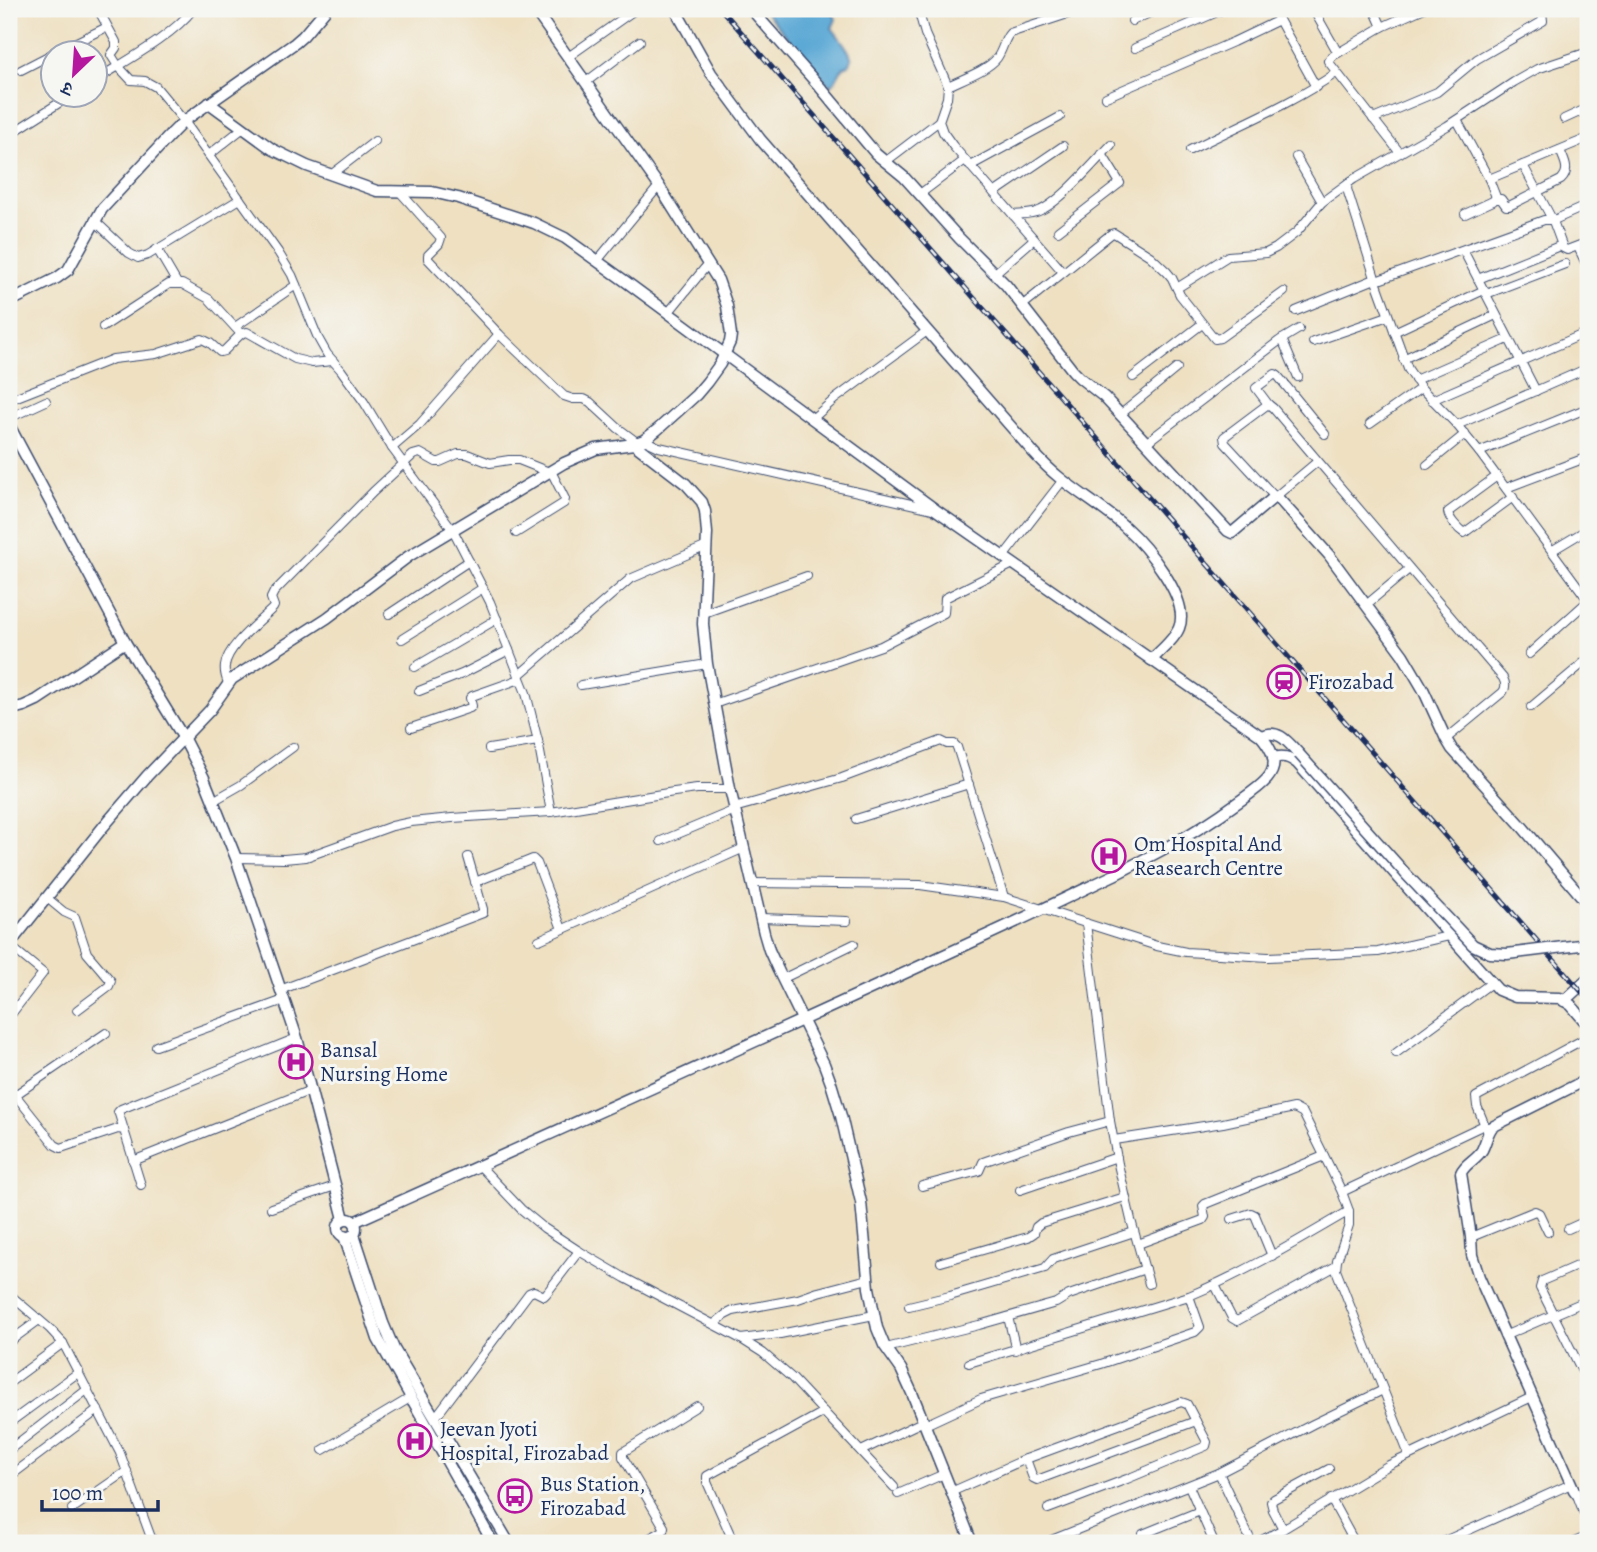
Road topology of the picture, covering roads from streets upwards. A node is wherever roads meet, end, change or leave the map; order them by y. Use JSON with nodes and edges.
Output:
{"nodes":[{"id":1,"x":98,"y":9,"type":"edge"},
{"id":2,"x":193,"y":9,"type":"edge"},
{"id":3,"x":326,"y":9,"type":"edge"},
{"id":4,"x":534,"y":9,"type":"edge"},
{"id":5,"x":636,"y":9,"type":"edge"},
{"id":6,"x":675,"y":9,"type":"edge"},
{"id":7,"x":751,"y":9,"type":"edge"},
{"id":8,"x":918,"y":9,"type":"edge"},
{"id":9,"x":1083,"y":9,"type":"edge"},
{"id":10,"x":1158,"y":9,"type":"edge"},
{"id":11,"x":1224,"y":9,"type":"edge"},
{"id":12,"x":1273,"y":9,"type":"edge"},
{"id":13,"x":1313,"y":9,"type":"edge"},
{"id":14,"x":1374,"y":9,"type":"edge"},
{"id":15,"x":1422,"y":9,"type":"edge"},
{"id":16,"x":1552,"y":9,"type":"edge"},
{"id":17,"x":1541,"y":10,"type":"edge"},
{"id":18,"x":1279,"y":20,"type":"junction"},
{"id":19,"x":1132,"y":21,"type":"dead end"},
{"id":20,"x":107,"y":27,"type":"junction"},
{"id":21,"x":1382,"y":27,"type":"junction"},
{"id":22,"x":85,"y":38,"type":"edge"},
{"id":23,"x":640,"y":41,"type":"dead end"},
{"id":24,"x":1135,"y":48,"type":"dead end"},
{"id":25,"x":1588,"y":52,"type":"edge"},
{"id":26,"x":1338,"y":53,"type":"junction"},
{"id":27,"x":568,"y":57,"type":"junction"},
{"id":28,"x":38,"y":61,"type":"edge"},
{"id":29,"x":118,"y":66,"type":"junction"},
{"id":30,"x":20,"y":70,"type":"dead end"},
{"id":31,"x":108,"y":72,"type":"edge"},
{"id":32,"x":1336,"y":73,"type":"junction"},
{"id":33,"x":586,"y":82,"type":"junction"},
{"id":34,"x":948,"y":86,"type":"junction"},
{"id":35,"x":1316,"y":88,"type":"junction"},
{"id":36,"x":1106,"y":97,"type":"dead end"},
{"id":37,"x":209,"y":103,"type":"junction"},
{"id":38,"x":51,"y":108,"type":"edge"},
{"id":39,"x":1588,"y":108,"type":"edge"},
{"id":40,"x":1060,"y":117,"type":"dead end"},
{"id":41,"x":1373,"y":119,"type":"junction"},
{"id":42,"x":1564,"y":119,"type":"dead end"},
{"id":43,"x":1457,"y":120,"type":"junction"},
{"id":44,"x":184,"y":121,"type":"junction"},
{"id":45,"x":939,"y":121,"type":"junction"},
{"id":46,"x":243,"y":128,"type":"junction"},
{"id":47,"x":9,"y":135,"type":"edge"},
{"id":48,"x":1588,"y":138,"type":"edge"},
{"id":49,"x":374,"y":141,"type":"dead end"},
{"id":50,"x":1111,"y":145,"type":"dead end"},
{"id":51,"x":1063,"y":146,"type":"dead end"},
{"id":52,"x":1191,"y":150,"type":"dead end"},
{"id":53,"x":1560,"y":150,"type":"junction"},
{"id":54,"x":1400,"y":153,"type":"junction"},
{"id":55,"x":209,"y":155,"type":"junction"},
{"id":56,"x":1102,"y":155,"type":"junction"},
{"id":57,"x":1296,"y":157,"type":"dead end"},
{"id":58,"x":885,"y":162,"type":"junction"},
{"id":59,"x":968,"y":163,"type":"junction"},
{"id":60,"x":1523,"y":165,"type":"junction"},
{"id":61,"x":331,"y":175,"type":"junction"},
{"id":62,"x":1489,"y":179,"type":"junction"},
{"id":63,"x":1348,"y":183,"type":"junction"},
{"id":64,"x":659,"y":186,"type":"junction"},
{"id":65,"x":400,"y":192,"type":"junction"},
{"id":66,"x":1538,"y":192,"type":"junction"},
{"id":67,"x":994,"y":193,"type":"junction"},
{"id":68,"x":920,"y":194,"type":"junction"},
{"id":69,"x":240,"y":199,"type":"junction"},
{"id":70,"x":1495,"y":199,"type":"junction"},
{"id":71,"x":1322,"y":201,"type":"junction"},
{"id":72,"x":1588,"y":205,"type":"edge"},
{"id":73,"x":1465,"y":214,"type":"dead end"},
{"id":74,"x":1013,"y":215,"type":"junction"},
{"id":75,"x":95,"y":221,"type":"junction"},
{"id":76,"x":1553,"y":221,"type":"junction"},
{"id":77,"x":1058,"y":231,"type":"dead end"},
{"id":78,"x":1034,"y":239,"type":"junction"},
{"id":79,"x":1588,"y":242,"type":"edge"},
{"id":80,"x":1562,"y":245,"type":"junction"},
{"id":81,"x":1578,"y":247,"type":"junction"},
{"id":82,"x":157,"y":249,"type":"junction"},
{"id":83,"x":1463,"y":250,"type":"junction"},
{"id":84,"x":597,"y":261,"type":"junction"},
{"id":85,"x":708,"y":264,"type":"junction"},
{"id":86,"x":1565,"y":264,"type":"dead end"},
{"id":87,"x":1588,"y":268,"type":"edge"},
{"id":88,"x":1063,"y":272,"type":"junction"},
{"id":89,"x":995,"y":273,"type":"junction"},
{"id":90,"x":1478,"y":279,"type":"junction"},
{"id":91,"x":1375,"y":280,"type":"junction"},
{"id":92,"x":177,"y":283,"type":"junction"},
{"id":93,"x":296,"y":285,"type":"junction"},
{"id":94,"x":1177,"y":288,"type":"junction"},
{"id":95,"x":1284,"y":292,"type":"dead end"},
{"id":96,"x":1485,"y":292,"type":"junction"},
{"id":97,"x":9,"y":302,"type":"edge"},
{"id":98,"x":1023,"y":305,"type":"junction"},
{"id":99,"x":1296,"y":312,"type":"dead end"},
{"id":100,"x":668,"y":313,"type":"junction"},
{"id":101,"x":1496,"y":315,"type":"junction"},
{"id":102,"x":1388,"y":316,"type":"junction"},
{"id":103,"x":1202,"y":324,"type":"junction"},
{"id":104,"x":103,"y":327,"type":"dead end"},
{"id":105,"x":1299,"y":329,"type":"dead end"},
{"id":106,"x":238,"y":330,"type":"junction"},
{"id":107,"x":928,"y":331,"type":"junction"},
{"id":108,"x":1394,"y":332,"type":"junction"},
{"id":109,"x":1588,"y":332,"type":"edge"},
{"id":110,"x":499,"y":334,"type":"junction"},
{"id":111,"x":1282,"y":339,"type":"junction"},
{"id":112,"x":1508,"y":339,"type":"junction"},
{"id":113,"x":1313,"y":342,"type":"dead end"},
{"id":114,"x":725,"y":355,"type":"junction"},
{"id":115,"x":1403,"y":359,"type":"junction"},
{"id":116,"x":333,"y":361,"type":"junction"},
{"id":117,"x":1519,"y":361,"type":"junction"},
{"id":118,"x":1177,"y":368,"type":"dead end"},
{"id":119,"x":1588,"y":369,"type":"edge"},
{"id":120,"x":1133,"y":377,"type":"dead end"},
{"id":121,"x":1298,"y":377,"type":"dead end"},
{"id":122,"x":1418,"y":384,"type":"junction"},
{"id":123,"x":1536,"y":391,"type":"junction"},
{"id":124,"x":9,"y":400,"type":"edge"},
{"id":125,"x":1432,"y":400,"type":"junction"},
{"id":126,"x":46,"y":401,"type":"dead end"},
{"id":127,"x":1268,"y":404,"type":"junction"},
{"id":128,"x":1588,"y":408,"type":"edge"},
{"id":129,"x":1121,"y":414,"type":"junction"},
{"id":130,"x":9,"y":418,"type":"edge"},
{"id":131,"x":812,"y":419,"type":"junction"},
{"id":132,"x":1370,"y":424,"type":"dead end"},
{"id":133,"x":9,"y":425,"type":"edge"},
{"id":134,"x":1457,"y":425,"type":"junction"},
{"id":135,"x":1325,"y":434,"type":"dead end"},
{"id":136,"x":1465,"y":434,"type":"junction"},
{"id":137,"x":639,"y":442,"type":"junction"},
{"id":138,"x":1147,"y":442,"type":"junction"},
{"id":139,"x":392,"y":448,"type":"junction"},
{"id":140,"x":1479,"y":452,"type":"junction"},
{"id":141,"x":1588,"y":457,"type":"edge"},
{"id":142,"x":1318,"y":461,"type":"junction"},
{"id":143,"x":404,"y":465,"type":"junction"},
{"id":144,"x":1427,"y":465,"type":"dead end"},
{"id":145,"x":550,"y":472,"type":"junction"},
{"id":146,"x":1497,"y":476,"type":"junction"},
{"id":147,"x":1063,"y":480,"type":"junction"},
{"id":148,"x":1506,"y":488,"type":"junction"},
{"id":149,"x":1275,"y":497,"type":"junction"},
{"id":150,"x":1513,"y":497,"type":"junction"},
{"id":151,"x":936,"y":510,"type":"junction"},
{"id":152,"x":1588,"y":529,"type":"edge"},
{"id":153,"x":453,"y":530,"type":"junction"},
{"id":154,"x":516,"y":533,"type":"dead end"},
{"id":155,"x":707,"y":546,"type":"junction"},
{"id":156,"x":1553,"y":550,"type":"junction"},
{"id":157,"x":1003,"y":557,"type":"junction"},
{"id":158,"x":469,"y":561,"type":"junction"},
{"id":159,"x":1013,"y":564,"type":"junction"},
{"id":160,"x":1409,"y":569,"type":"junction"},
{"id":161,"x":807,"y":576,"type":"dead end"},
{"id":162,"x":483,"y":588,"type":"junction"},
{"id":163,"x":1588,"y":600,"type":"edge"},
{"id":164,"x":1366,"y":605,"type":"junction"},
{"id":165,"x":704,"y":613,"type":"junction"},
{"id":166,"x":389,"y":614,"type":"dead end"},
{"id":167,"x":497,"y":619,"type":"junction"},
{"id":168,"x":402,"y":639,"type":"dead end"},
{"id":169,"x":125,"y":642,"type":"junction"},
{"id":170,"x":509,"y":650,"type":"junction"},
{"id":171,"x":1529,"y":654,"type":"dead end"},
{"id":172,"x":1588,"y":659,"type":"edge"},
{"id":173,"x":1151,"y":660,"type":"junction"},
{"id":174,"x":707,"y":664,"type":"junction"},
{"id":175,"x":415,"y":667,"type":"dead end"},
{"id":176,"x":519,"y":677,"type":"junction"},
{"id":177,"x":228,"y":683,"type":"junction"},
{"id":178,"x":581,"y":685,"type":"dead end"},
{"id":179,"x":419,"y":691,"type":"dead end"},
{"id":180,"x":714,"y":704,"type":"junction"},
{"id":181,"x":1531,"y":707,"type":"dead end"},
{"id":182,"x":9,"y":710,"type":"edge"},
{"id":183,"x":411,"y":729,"type":"dead end"},
{"id":184,"x":1261,"y":736,"type":"junction"},
{"id":185,"x":183,"y":737,"type":"junction"},
{"id":186,"x":1446,"y":739,"type":"junction"},
{"id":187,"x":538,"y":741,"type":"junction"},
{"id":188,"x":293,"y":747,"type":"dead end"},
{"id":189,"x":489,"y":749,"type":"dead end"},
{"id":190,"x":1273,"y":758,"type":"junction"},
{"id":191,"x":969,"y":784,"type":"junction"},
{"id":192,"x":730,"y":789,"type":"junction"},
{"id":193,"x":213,"y":801,"type":"junction"},
{"id":194,"x":735,"y":809,"type":"junction"},
{"id":195,"x":551,"y":812,"type":"junction"},
{"id":196,"x":856,"y":818,"type":"dead end"},
{"id":197,"x":661,"y":841,"type":"dead end"},
{"id":198,"x":744,"y":848,"type":"junction"},
{"id":199,"x":468,"y":857,"type":"dead end"},
{"id":200,"x":236,"y":858,"type":"junction"},
{"id":201,"x":475,"y":882,"type":"junction"},
{"id":202,"x":752,"y":883,"type":"junction"},
{"id":203,"x":1004,"y":897,"type":"junction"},
{"id":204,"x":47,"y":898,"type":"junction"},
{"id":205,"x":1588,"y":904,"type":"edge"},
{"id":206,"x":1044,"y":909,"type":"junction"},
{"id":207,"x":761,"y":918,"type":"junction"},
{"id":208,"x":847,"y":921,"type":"dead end"},
{"id":209,"x":1086,"y":923,"type":"junction"},
{"id":210,"x":562,"y":929,"type":"junction"},
{"id":211,"x":1449,"y":936,"type":"junction"},
{"id":212,"x":539,"y":940,"type":"dead end"},
{"id":213,"x":854,"y":944,"type":"dead end"},
{"id":214,"x":1588,"y":944,"type":"edge"},
{"id":215,"x":9,"y":945,"type":"edge"},
{"id":216,"x":782,"y":979,"type":"junction"},
{"id":217,"x":1588,"y":979,"type":"edge"},
{"id":218,"x":1490,"y":983,"type":"junction"},
{"id":219,"x":282,"y":995,"type":"junction"},
{"id":220,"x":1564,"y":1001,"type":"junction"},
{"id":221,"x":77,"y":1010,"type":"dead end"},
{"id":222,"x":9,"y":1017,"type":"edge"},
{"id":223,"x":803,"y":1021,"type":"junction"},
{"id":224,"x":1588,"y":1025,"type":"edge"},
{"id":225,"x":106,"y":1033,"type":"dead end"},
{"id":226,"x":1588,"y":1037,"type":"edge"},
{"id":227,"x":297,"y":1038,"type":"junction"},
{"id":228,"x":156,"y":1046,"type":"dead end"},
{"id":229,"x":1396,"y":1053,"type":"dead end"},
{"id":230,"x":1588,"y":1079,"type":"edge"},
{"id":231,"x":311,"y":1090,"type":"junction"},
{"id":232,"x":12,"y":1091,"type":"edge"},
{"id":233,"x":1110,"y":1121,"type":"junction"},
{"id":234,"x":1486,"y":1129,"type":"junction"},
{"id":235,"x":124,"y":1130,"type":"junction"},
{"id":236,"x":1114,"y":1140,"type":"junction"},
{"id":237,"x":1324,"y":1156,"type":"junction"},
{"id":238,"x":1116,"y":1157,"type":"junction"},
{"id":239,"x":133,"y":1161,"type":"junction"},
{"id":240,"x":480,"y":1166,"type":"junction"},
{"id":241,"x":141,"y":1185,"type":"dead end"},
{"id":242,"x":335,"y":1186,"type":"junction"},
{"id":243,"x":922,"y":1186,"type":"dead end"},
{"id":244,"x":1020,"y":1190,"type":"dead end"},
{"id":245,"x":1342,"y":1192,"type":"junction"},
{"id":246,"x":1125,"y":1197,"type":"junction"},
{"id":247,"x":271,"y":1208,"type":"dead end"},
{"id":248,"x":1349,"y":1211,"type":"junction"},
{"id":249,"x":1232,"y":1220,"type":"dead end"},
{"id":250,"x":1588,"y":1220,"type":"edge"},
{"id":251,"x":349,"y":1221,"type":"junction"},
{"id":252,"x":1568,"y":1229,"type":"dead end"},
{"id":253,"x":1134,"y":1232,"type":"junction"},
{"id":254,"x":1548,"y":1232,"type":"dead end"},
{"id":255,"x":349,"y":1235,"type":"junction"},
{"id":256,"x":1471,"y":1237,"type":"junction"},
{"id":257,"x":1138,"y":1244,"type":"junction"},
{"id":258,"x":579,"y":1251,"type":"junction"},
{"id":259,"x":1272,"y":1256,"type":"junction"},
{"id":260,"x":1588,"y":1261,"type":"edge"},
{"id":261,"x":941,"y":1262,"type":"dead end"},
{"id":262,"x":1336,"y":1266,"type":"junction"},
{"id":263,"x":1145,"y":1269,"type":"junction"},
{"id":264,"x":868,"y":1279,"type":"junction"},
{"id":265,"x":1149,"y":1284,"type":"dead end"},
{"id":266,"x":1215,"y":1285,"type":"junction"},
{"id":267,"x":1189,"y":1296,"type":"junction"},
{"id":268,"x":10,"y":1298,"type":"edge"},
{"id":269,"x":1588,"y":1300,"type":"edge"},
{"id":270,"x":909,"y":1306,"type":"dead end"},
{"id":271,"x":874,"y":1315,"type":"junction"},
{"id":272,"x":1552,"y":1315,"type":"junction"},
{"id":273,"x":1008,"y":1317,"type":"junction"},
{"id":274,"x":39,"y":1320,"type":"junction"},
{"id":275,"x":714,"y":1324,"type":"junction"},
{"id":276,"x":1504,"y":1336,"type":"junction"},
{"id":277,"x":741,"y":1339,"type":"junction"},
{"id":278,"x":9,"y":1342,"type":"edge"},
{"id":279,"x":63,"y":1343,"type":"junction"},
{"id":280,"x":886,"y":1348,"type":"junction"},
{"id":281,"x":1016,"y":1350,"type":"junction"},
{"id":282,"x":969,"y":1363,"type":"dead end"},
{"id":283,"x":79,"y":1372,"type":"junction"},
{"id":284,"x":9,"y":1383,"type":"edge"},
{"id":285,"x":1588,"y":1383,"type":"edge"},
{"id":286,"x":88,"y":1389,"type":"junction"},
{"id":287,"x":1383,"y":1390,"type":"junction"},
{"id":288,"x":1532,"y":1397,"type":"junction"},
{"id":289,"x":410,"y":1398,"type":"junction"},
{"id":290,"x":697,"y":1406,"type":"dead end"},
{"id":291,"x":98,"y":1410,"type":"junction"},
{"id":292,"x":824,"y":1412,"type":"junction"},
{"id":293,"x":435,"y":1418,"type":"junction"},
{"id":294,"x":1196,"y":1421,"type":"junction"},
{"id":295,"x":9,"y":1423,"type":"edge"},
{"id":296,"x":924,"y":1423,"type":"junction"},
{"id":297,"x":9,"y":1450,"type":"edge"},
{"id":298,"x":323,"y":1450,"type":"dead end"},
{"id":299,"x":861,"y":1451,"type":"junction"},
{"id":300,"x":1409,"y":1455,"type":"junction"},
{"id":301,"x":1026,"y":1459,"type":"junction"},
{"id":302,"x":1329,"y":1469,"type":"dead end"},
{"id":303,"x":127,"y":1471,"type":"junction"},
{"id":304,"x":1219,"y":1473,"type":"junction"},
{"id":305,"x":944,"y":1474,"type":"junction"},
{"id":306,"x":9,"y":1477,"type":"edge"},
{"id":307,"x":1571,"y":1484,"type":"junction"},
{"id":308,"x":1189,"y":1486,"type":"junction"},
{"id":309,"x":477,"y":1489,"type":"junction"},
{"id":310,"x":951,"y":1492,"type":"junction"},
{"id":311,"x":466,"y":1496,"type":"junction"},
{"id":312,"x":1583,"y":1496,"type":"edge"},
{"id":313,"x":1331,"y":1499,"type":"junction"},
{"id":314,"x":72,"y":1509,"type":"dead end"},
{"id":315,"x":1048,"y":1509,"type":"dead end"},
{"id":316,"x":1200,"y":1511,"type":"junction"},
{"id":317,"x":1588,"y":1524,"type":"edge"},
{"id":318,"x":1283,"y":1529,"type":"junction"},
{"id":319,"x":1143,"y":1534,"type":"dead end"},
{"id":320,"x":1588,"y":1536,"type":"edge"},
{"id":321,"x":153,"y":1543,"type":"edge"},
{"id":322,"x":493,"y":1543,"type":"edge"},
{"id":323,"x":509,"y":1543,"type":"edge"},
{"id":324,"x":641,"y":1543,"type":"edge"},
{"id":325,"x":734,"y":1543,"type":"edge"},
{"id":326,"x":972,"y":1543,"type":"edge"},
{"id":327,"x":1044,"y":1543,"type":"edge"},
{"id":328,"x":1214,"y":1543,"type":"edge"},
{"id":329,"x":1254,"y":1543,"type":"edge"},
{"id":330,"x":1355,"y":1543,"type":"edge"},
{"id":331,"x":1440,"y":1543,"type":"edge"},
{"id":332,"x":1573,"y":1543,"type":"edge"}],
"edges":[{"from":1,"to":20,"type":"street"},
{"from":2,"to":29,"type":"street"},
{"from":3,"to":37,"type":"street"},
{"from":4,"to":27,"type":"street"},
{"from":5,"to":27,"type":"street"},
{"from":6,"to":107,"type":"street"},
{"from":7,"to":58,"type":"street"},
{"from":8,"to":34,"type":"street"},
{"from":9,"to":34,"type":"street"},
{"from":10,"to":19,"type":"street"},
{"from":11,"to":24,"type":"street"},
{"from":12,"to":18,"type":"street"},
{"from":13,"to":26,"type":"street"},
{"from":14,"to":21,"type":"street"},
{"from":15,"to":21,"type":"street"},
{"from":16,"to":17,"type":"street"},
{"from":17,"to":41,"type":"street"},
{"from":18,"to":35,"type":"street"},
{"from":18,"to":36,"type":"street"},
{"from":20,"to":22,"type":"street"},
{"from":20,"to":29,"type":"street"},
{"from":21,"to":26,"type":"street"},
{"from":23,"to":33,"type":"street"},
{"from":25,"to":43,"type":"street"},
{"from":26,"to":32,"type":"street"},
{"from":27,"to":33,"type":"street"},
{"from":28,"to":30,"type":"street"},
{"from":29,"to":31,"type":"street"},
{"from":29,"to":44,"type":"street"},
{"from":32,"to":35,"type":"street"},
{"from":32,"to":41,"type":"street"},
{"from":33,"to":64,"type":"street"},
{"from":34,"to":45,"type":"street"},
{"from":35,"to":52,"type":"street"},
{"from":37,"to":44,"type":"street"},
{"from":37,"to":46,"type":"street"},
{"from":38,"to":47,"type":"street"},
{"from":39,"to":42,"type":"street"},
{"from":40,"to":59,"type":"street"},
{"from":41,"to":54,"type":"street"},
{"from":43,"to":54,"type":"street"},
{"from":43,"to":62,"type":"street"},
{"from":44,"to":55,"type":"street"},
{"from":44,"to":75,"type":"street"},
{"from":45,"to":58,"type":"street"},
{"from":45,"to":59,"type":"street"},
{"from":46,"to":55,"type":"street"},
{"from":46,"to":61,"type":"street"},
{"from":48,"to":53,"type":"street"},
{"from":49,"to":61,"type":"street"},
{"from":50,"to":56,"type":"street"},
{"from":51,"to":67,"type":"street"},
{"from":53,"to":60,"type":"street"},
{"from":53,"to":66,"type":"street"},
{"from":54,"to":63,"type":"street"},
{"from":55,"to":69,"type":"street"},
{"from":56,"to":74,"type":"street"},
{"from":56,"to":77,"type":"street"},
{"from":57,"to":71,"type":"street"},
{"from":58,"to":68,"type":"street"},
{"from":59,"to":67,"type":"street"},
{"from":59,"to":68,"type":"street"},
{"from":60,"to":62,"type":"street"},
{"from":60,"to":66,"type":"street"},
{"from":61,"to":65,"type":"street"},
{"from":62,"to":70,"type":"street"},
{"from":63,"to":71,"type":"street"},
{"from":63,"to":91,"type":"street"},
{"from":64,"to":84,"type":"street"},
{"from":64,"to":85,"type":"street"},
{"from":65,"to":84,"type":"street"},
{"from":65,"to":110,"type":"street"},
{"from":66,"to":70,"type":"street"},
{"from":66,"to":76,"type":"street"},
{"from":67,"to":74,"type":"street"},
{"from":68,"to":89,"type":"street"},
{"from":69,"to":82,"type":"street"},
{"from":69,"to":93,"type":"street"},
{"from":70,"to":73,"type":"street"},
{"from":71,"to":94,"type":"street"},
{"from":72,"to":76,"type":"street"},
{"from":74,"to":78,"type":"street"},
{"from":75,"to":82,"type":"street"},
{"from":75,"to":97,"type":"street"},
{"from":76,"to":80,"type":"street"},
{"from":76,"to":83,"type":"street"},
{"from":78,"to":88,"type":"street"},
{"from":78,"to":89,"type":"street"},
{"from":79,"to":81,"type":"street"},
{"from":80,"to":81,"type":"street"},
{"from":80,"to":90,"type":"street"},
{"from":81,"to":87,"type":"street"},
{"from":82,"to":92,"type":"street"},
{"from":83,"to":90,"type":"street"},
{"from":83,"to":91,"type":"street"},
{"from":84,"to":100,"type":"street"},
{"from":85,"to":100,"type":"street"},
{"from":85,"to":114,"type":"street"},
{"from":86,"to":96,"type":"street"},
{"from":88,"to":94,"type":"street"},
{"from":88,"to":98,"type":"street"},
{"from":89,"to":98,"type":"street"},
{"from":90,"to":96,"type":"street"},
{"from":91,"to":99,"type":"street"},
{"from":91,"to":102,"type":"street"},
{"from":92,"to":104,"type":"street"},
{"from":92,"to":106,"type":"street"},
{"from":93,"to":106,"type":"street"},
{"from":93,"to":116,"type":"street"},
{"from":94,"to":103,"type":"street"},
{"from":95,"to":103,"type":"street"},
{"from":96,"to":101,"type":"street"},
{"from":96,"to":108,"type":"street"},
{"from":98,"to":129,"type":"street"},
{"from":100,"to":114,"type":"street"},
{"from":101,"to":112,"type":"street"},
{"from":101,"to":115,"type":"street"},
{"from":102,"to":108,"type":"street"},
{"from":102,"to":113,"type":"street"},
{"from":103,"to":120,"type":"street"},
{"from":105,"to":111,"type":"street"},
{"from":106,"to":116,"type":"street"},
{"from":106,"to":124,"type":"street"},
{"from":107,"to":131,"type":"street"},
{"from":107,"to":147,"type":"street"},
{"from":108,"to":115,"type":"street"},
{"from":109,"to":117,"type":"street"},
{"from":110,"to":137,"type":"street"},
{"from":110,"to":139,"type":"street"},
{"from":111,"to":121,"type":"street"},
{"from":111,"to":138,"type":"street"},
{"from":112,"to":117,"type":"street"},
{"from":112,"to":122,"type":"street"},
{"from":114,"to":131,"type":"street"},
{"from":114,"to":137,"type":"street"},
{"from":115,"to":122,"type":"street"},
{"from":116,"to":139,"type":"street"},
{"from":117,"to":123,"type":"street"},
{"from":117,"to":125,"type":"street"},
{"from":118,"to":129,"type":"street"},
{"from":119,"to":123,"type":"street"},
{"from":122,"to":125,"type":"street"},
{"from":122,"to":132,"type":"street"},
{"from":123,"to":134,"type":"street"},
{"from":125,"to":134,"type":"street"},
{"from":126,"to":130,"type":"street"},
{"from":127,"to":135,"type":"street"},
{"from":127,"to":142,"type":"street"},
{"from":127,"to":149,"type":"street"},
{"from":128,"to":140,"type":"street"},
{"from":129,"to":138,"type":"street"},
{"from":131,"to":151,"type":"street"},
{"from":133,"to":169,"type":"street"},
{"from":134,"to":136,"type":"street"},
{"from":136,"to":140,"type":"street"},
{"from":136,"to":144,"type":"street"},
{"from":137,"to":145,"type":"street"},
{"from":137,"to":151,"type":"street"},
{"from":137,"to":155,"type":"street"},
{"from":138,"to":149,"type":"street"},
{"from":139,"to":143,"type":"street"},
{"from":140,"to":146,"type":"street"},
{"from":141,"to":148,"type":"street"},
{"from":142,"to":149,"type":"street"},
{"from":142,"to":160,"type":"street"},
{"from":143,"to":145,"type":"street"},
{"from":143,"to":153,"type":"street"},
{"from":143,"to":177,"type":"street"},
{"from":145,"to":153,"type":"street"},
{"from":145,"to":154,"type":"street"},
{"from":146,"to":148,"type":"street"},
{"from":146,"to":150,"type":"street"},
{"from":147,"to":157,"type":"street"},
{"from":147,"to":173,"type":"street"},
{"from":148,"to":150,"type":"street"},
{"from":149,"to":164,"type":"street"},
{"from":150,"to":156,"type":"street"},
{"from":151,"to":157,"type":"street"},
{"from":152,"to":156,"type":"street"},
{"from":153,"to":158,"type":"street"},
{"from":153,"to":177,"type":"street"},
{"from":155,"to":165,"type":"street"},
{"from":155,"to":176,"type":"street"},
{"from":156,"to":163,"type":"street"},
{"from":157,"to":159,"type":"street"},
{"from":158,"to":162,"type":"street"},
{"from":158,"to":166,"type":"street"},
{"from":159,"to":173,"type":"street"},
{"from":159,"to":180,"type":"street"},
{"from":160,"to":164,"type":"street"},
{"from":160,"to":186,"type":"street"},
{"from":161,"to":165,"type":"street"},
{"from":162,"to":167,"type":"street"},
{"from":162,"to":168,"type":"street"},
{"from":163,"to":171,"type":"street"},
{"from":164,"to":186,"type":"street"},
{"from":165,"to":174,"type":"street"},
{"from":167,"to":170,"type":"street"},
{"from":167,"to":175,"type":"street"},
{"from":169,"to":182,"type":"street"},
{"from":169,"to":185,"type":"street"},
{"from":170,"to":176,"type":"street"},
{"from":170,"to":179,"type":"street"},
{"from":172,"to":181,"type":"street"},
{"from":173,"to":184,"type":"street"},
{"from":174,"to":178,"type":"street"},
{"from":174,"to":180,"type":"street"},
{"from":176,"to":183,"type":"street"},
{"from":176,"to":187,"type":"street"},
{"from":177,"to":185,"type":"street"},
{"from":180,"to":192,"type":"street"},
{"from":184,"to":190,"type":"street"},
{"from":184,"to":214,"type":"street","bridge":true},
{"from":185,"to":193,"type":"street"},
{"from":185,"to":204,"type":"street"},
{"from":186,"to":205,"type":"street"},
{"from":187,"to":189,"type":"street"},
{"from":187,"to":195,"type":"street"},
{"from":188,"to":193,"type":"street"},
{"from":190,"to":206,"type":"street"},
{"from":190,"to":211,"type":"street"},
{"from":191,"to":194,"type":"street"},
{"from":191,"to":196,"type":"street"},
{"from":191,"to":203,"type":"street"},
{"from":192,"to":194,"type":"street"},
{"from":192,"to":195,"type":"street"},
{"from":193,"to":200,"type":"street"},
{"from":194,"to":197,"type":"street"},
{"from":194,"to":198,"type":"street"},
{"from":195,"to":200,"type":"street"},
{"from":198,"to":202,"type":"street"},
{"from":198,"to":210,"type":"street"},
{"from":199,"to":201,"type":"street"},
{"from":200,"to":219,"type":"street"},
{"from":201,"to":210,"type":"street"},
{"from":201,"to":219,"type":"street"},
{"from":202,"to":203,"type":"street"},
{"from":202,"to":207,"type":"street"},
{"from":203,"to":206,"type":"street"},
{"from":204,"to":215,"type":"street"},
{"from":204,"to":221,"type":"street"},
{"from":206,"to":209,"type":"street"},
{"from":206,"to":223,"type":"street"},
{"from":207,"to":208,"type":"street"},
{"from":207,"to":216,"type":"street"},
{"from":209,"to":211,"type":"street"},
{"from":209,"to":233,"type":"street"},
{"from":210,"to":212,"type":"street"},
{"from":211,"to":218,"type":"street"},
{"from":213,"to":216,"type":"street"},
{"from":215,"to":222,"type":"street"},
{"from":216,"to":223,"type":"street"},
{"from":217,"to":220,"type":"street"},
{"from":218,"to":220,"type":"street"},
{"from":218,"to":229,"type":"street"},
{"from":219,"to":227,"type":"street"},
{"from":219,"to":228,"type":"street"},
{"from":220,"to":224,"type":"street"},
{"from":223,"to":240,"type":"street"},
{"from":223,"to":264,"type":"street"},
{"from":225,"to":232,"type":"street"},
{"from":226,"to":234,"type":"street"},
{"from":227,"to":231,"type":"street"},
{"from":227,"to":235,"type":"street"},
{"from":230,"to":234,"type":"street"},
{"from":231,"to":239,"type":"street"},
{"from":231,"to":242,"type":"street"},
{"from":232,"to":235,"type":"street"},
{"from":233,"to":236,"type":"street"},
{"from":233,"to":243,"type":"street"},
{"from":234,"to":245,"type":"street"},
{"from":234,"to":256,"type":"street"},
{"from":235,"to":239,"type":"street"},
{"from":236,"to":237,"type":"street"},
{"from":236,"to":238,"type":"street"},
{"from":237,"to":245,"type":"street"},
{"from":237,"to":257,"type":"street"},
{"from":238,"to":244,"type":"street"},
{"from":238,"to":246,"type":"street"},
{"from":239,"to":241,"type":"street"},
{"from":240,"to":251,"type":"street"},
{"from":240,"to":258,"type":"street"},
{"from":242,"to":247,"type":"street"},
{"from":242,"to":251,"type":"street"},
{"from":245,"to":248,"type":"street"},
{"from":246,"to":253,"type":"street"},
{"from":246,"to":261,"type":"street"},
{"from":248,"to":259,"type":"street"},
{"from":248,"to":262,"type":"street"},
{"from":249,"to":259,"type":"street"},
{"from":250,"to":252,"type":"street"},
{"from":251,"to":255,"type":"street"},
{"from":251,"to":255,"type":"street"},
{"from":253,"to":257,"type":"street"},
{"from":253,"to":270,"type":"street"},
{"from":254,"to":256,"type":"street"},
{"from":255,"to":289,"type":"street"},
{"from":255,"to":293,"type":"street"},
{"from":256,"to":276,"type":"street"},
{"from":257,"to":263,"type":"street"},
{"from":258,"to":275,"type":"street"},
{"from":258,"to":293,"type":"street"},
{"from":259,"to":266,"type":"street"},
{"from":260,"to":272,"type":"street"},
{"from":262,"to":266,"type":"street"},
{"from":262,"to":287,"type":"street"},
{"from":263,"to":265,"type":"street"},
{"from":263,"to":273,"type":"street"},
{"from":264,"to":271,"type":"street"},
{"from":264,"to":275,"type":"street"},
{"from":266,"to":267,"type":"street"},
{"from":267,"to":281,"type":"street"},
{"from":267,"to":296,"type":"street"},
{"from":268,"to":274,"type":"street"},
{"from":269,"to":272,"type":"street"},
{"from":271,"to":277,"type":"street"},
{"from":271,"to":280,"type":"street"},
{"from":272,"to":276,"type":"street"},
{"from":272,"to":285,"type":"street"},
{"from":273,"to":280,"type":"street"},
{"from":273,"to":281,"type":"street"},
{"from":274,"to":278,"type":"street"},
{"from":274,"to":279,"type":"street"},
{"from":275,"to":277,"type":"street"},
{"from":276,"to":288,"type":"street"},
{"from":277,"to":292,"type":"street"},
{"from":279,"to":283,"type":"street"},
{"from":279,"to":284,"type":"street"},
{"from":280,"to":296,"type":"street"},
{"from":281,"to":282,"type":"street"},
{"from":283,"to":286,"type":"street"},
{"from":283,"to":295,"type":"street"},
{"from":286,"to":291,"type":"street"},
{"from":286,"to":297,"type":"street"},
{"from":287,"to":300,"type":"street"},
{"from":287,"to":304,"type":"street"},
{"from":288,"to":300,"type":"street"},
{"from":288,"to":307,"type":"street"},
{"from":289,"to":298,"type":"street"},
{"from":289,"to":311,"type":"street"},
{"from":290,"to":324,"type":"street"},
{"from":291,"to":303,"type":"street"},
{"from":291,"to":306,"type":"street"},
{"from":292,"to":299,"type":"street"},
{"from":292,"to":325,"type":"street"},
{"from":293,"to":309,"type":"street"},
{"from":294,"to":301,"type":"street"},
{"from":294,"to":301,"type":"street"},
{"from":294,"to":315,"type":"street"},
{"from":296,"to":299,"type":"street"},
{"from":296,"to":305,"type":"street"},
{"from":299,"to":305,"type":"street"},
{"from":300,"to":313,"type":"street"},
{"from":301,"to":310,"type":"street"},
{"from":302,"to":318,"type":"street"},
{"from":303,"to":314,"type":"street"},
{"from":303,"to":321,"type":"street"},
{"from":304,"to":308,"type":"street"},
{"from":304,"to":329,"type":"street"},
{"from":305,"to":310,"type":"street"},
{"from":307,"to":312,"type":"street"},
{"from":307,"to":331,"type":"street"},
{"from":308,"to":316,"type":"street"},
{"from":308,"to":327,"type":"street"},
{"from":309,"to":311,"type":"street"},
{"from":309,"to":323,"type":"street"},
{"from":310,"to":326,"type":"street"},
{"from":311,"to":322,"type":"street"},
{"from":312,"to":317,"type":"street"},
{"from":313,"to":318,"type":"street"},
{"from":313,"to":330,"type":"street"},
{"from":316,"to":319,"type":"street"},
{"from":316,"to":328,"type":"street"},
{"from":318,"to":329,"type":"street"},
{"from":320,"to":332,"type":"street"}]}
